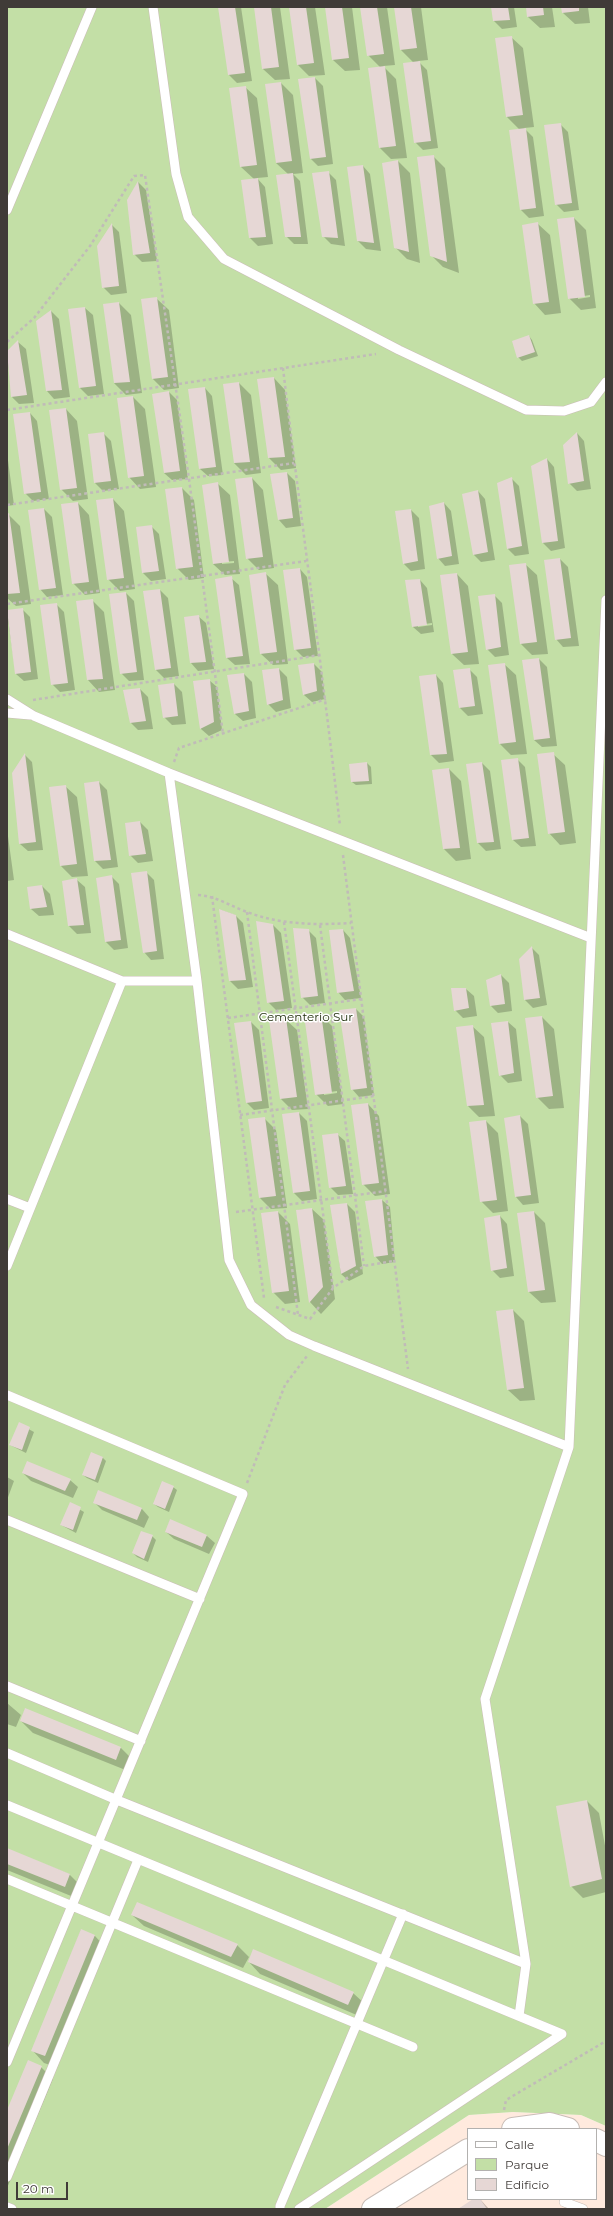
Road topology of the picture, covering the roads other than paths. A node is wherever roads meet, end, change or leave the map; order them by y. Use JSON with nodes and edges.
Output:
{"nodes":[{"id":1,"x":92,"y":7,"type":"edge"},
{"id":2,"x":153,"y":7,"type":"edge"},
{"id":3,"x":7,"y":210,"type":"edge"},
{"id":4,"x":606,"y":382,"type":"edge"},
{"id":5,"x":606,"y":600,"type":"edge"},
{"id":6,"x":10,"y":701,"type":"edge"},
{"id":7,"x":7,"y":712,"type":"edge"},
{"id":8,"x":34,"y":716,"type":"junction"},
{"id":9,"x":169,"y":773,"type":"junction"},
{"id":10,"x":7,"y":934,"type":"edge"},
{"id":11,"x":590,"y":938,"type":"junction"},
{"id":12,"x":122,"y":981,"type":"junction"},
{"id":13,"x":197,"y":981,"type":"junction"},
{"id":14,"x":7,"y":1199,"type":"edge"},
{"id":15,"x":30,"y":1208,"type":"junction"},
{"id":16,"x":7,"y":1266,"type":"edge"},
{"id":17,"x":7,"y":1395,"type":"edge"},
{"id":18,"x":569,"y":1447,"type":"junction"},
{"id":19,"x":7,"y":1520,"type":"edge"},
{"id":20,"x":200,"y":1600,"type":"junction"},
{"id":21,"x":7,"y":1686,"type":"edge"},
{"id":22,"x":141,"y":1741,"type":"junction"},
{"id":23,"x":7,"y":1753,"type":"edge"},
{"id":24,"x":117,"y":1800,"type":"junction"},
{"id":25,"x":7,"y":1805,"type":"edge"},
{"id":26,"x":98,"y":1843,"type":"junction"},
{"id":27,"x":138,"y":1860,"type":"junction"},
{"id":28,"x":7,"y":1880,"type":"edge"},
{"id":29,"x":71,"y":1906,"type":"junction"},
{"id":30,"x":403,"y":1914,"type":"junction"},
{"id":31,"x":112,"y":1923,"type":"junction"},
{"id":32,"x":384,"y":1960,"type":"junction"},
{"id":33,"x":526,"y":1964,"type":"junction"},
{"id":34,"x":519,"y":2016,"type":"junction"},
{"id":35,"x":357,"y":2023,"type":"junction"},
{"id":36,"x":10,"y":2045,"type":"edge"},
{"id":37,"x":413,"y":2047,"type":"dead end"},
{"id":38,"x":7,"y":2062,"type":"edge"},
{"id":39,"x":520,"y":2128,"type":"edge"},
{"id":40,"x":564,"y":2128,"type":"edge"},
{"id":41,"x":597,"y":2140,"type":"edge"},
{"id":42,"x":606,"y":2145,"type":"edge"},
{"id":43,"x":467,"y":2151,"type":"edge"},
{"id":44,"x":7,"y":2177,"type":"edge"},
{"id":45,"x":564,"y":2203,"type":"edge"},
{"id":46,"x":7,"y":2207,"type":"edge"},
{"id":47,"x":12,"y":2209,"type":"edge"},
{"id":48,"x":280,"y":2209,"type":"edge"},
{"id":49,"x":299,"y":2209,"type":"edge"},
{"id":50,"x":373,"y":2209,"type":"edge"},
{"id":51,"x":583,"y":2209,"type":"edge"}],
"edges":[{"from":1,"to":3,"type":"lane"},
{"from":2,"to":4,"type":"lane"},
{"from":5,"to":11,"type":"lane"},
{"from":6,"to":8,"type":"lane"},
{"from":7,"to":8,"type":"lane"},
{"from":8,"to":9,"type":"lane"},
{"from":9,"to":11,"type":"lane"},
{"from":9,"to":13,"type":"lane"},
{"from":10,"to":12,"type":"lane"},
{"from":11,"to":18,"type":"lane"},
{"from":12,"to":13,"type":"lane"},
{"from":12,"to":15,"type":"lane"},
{"from":13,"to":18,"type":"lane"},
{"from":14,"to":15,"type":"lane"},
{"from":15,"to":16,"type":"lane"},
{"from":17,"to":20,"type":"lane"},
{"from":18,"to":33,"type":"lane"},
{"from":19,"to":20,"type":"lane"},
{"from":20,"to":22,"type":"lane"},
{"from":21,"to":22,"type":"lane"},
{"from":22,"to":24,"type":"lane"},
{"from":23,"to":24,"type":"lane"},
{"from":24,"to":26,"type":"lane"},
{"from":24,"to":30,"type":"lane"},
{"from":25,"to":26,"type":"lane"},
{"from":26,"to":27,"type":"lane"},
{"from":26,"to":29,"type":"lane"},
{"from":27,"to":31,"type":"lane"},
{"from":27,"to":32,"type":"lane"},
{"from":28,"to":29,"type":"lane"},
{"from":29,"to":31,"type":"lane"},
{"from":29,"to":36,"type":"lane"},
{"from":30,"to":32,"type":"lane"},
{"from":30,"to":33,"type":"lane"},
{"from":31,"to":35,"type":"lane"},
{"from":31,"to":44,"type":"lane"},
{"from":32,"to":34,"type":"lane"},
{"from":32,"to":35,"type":"lane"},
{"from":33,"to":34,"type":"lane"},
{"from":34,"to":49,"type":"lane"},
{"from":35,"to":37,"type":"lane"},
{"from":35,"to":48,"type":"lane"},
{"from":36,"to":38,"type":"lane"},
{"from":39,"to":40,"type":"street"},
{"from":41,"to":42,"type":"street"},
{"from":43,"to":50,"type":"street"},
{"from":45,"to":51,"type":"lane"},
{"from":46,"to":47,"type":"lane"}]}
